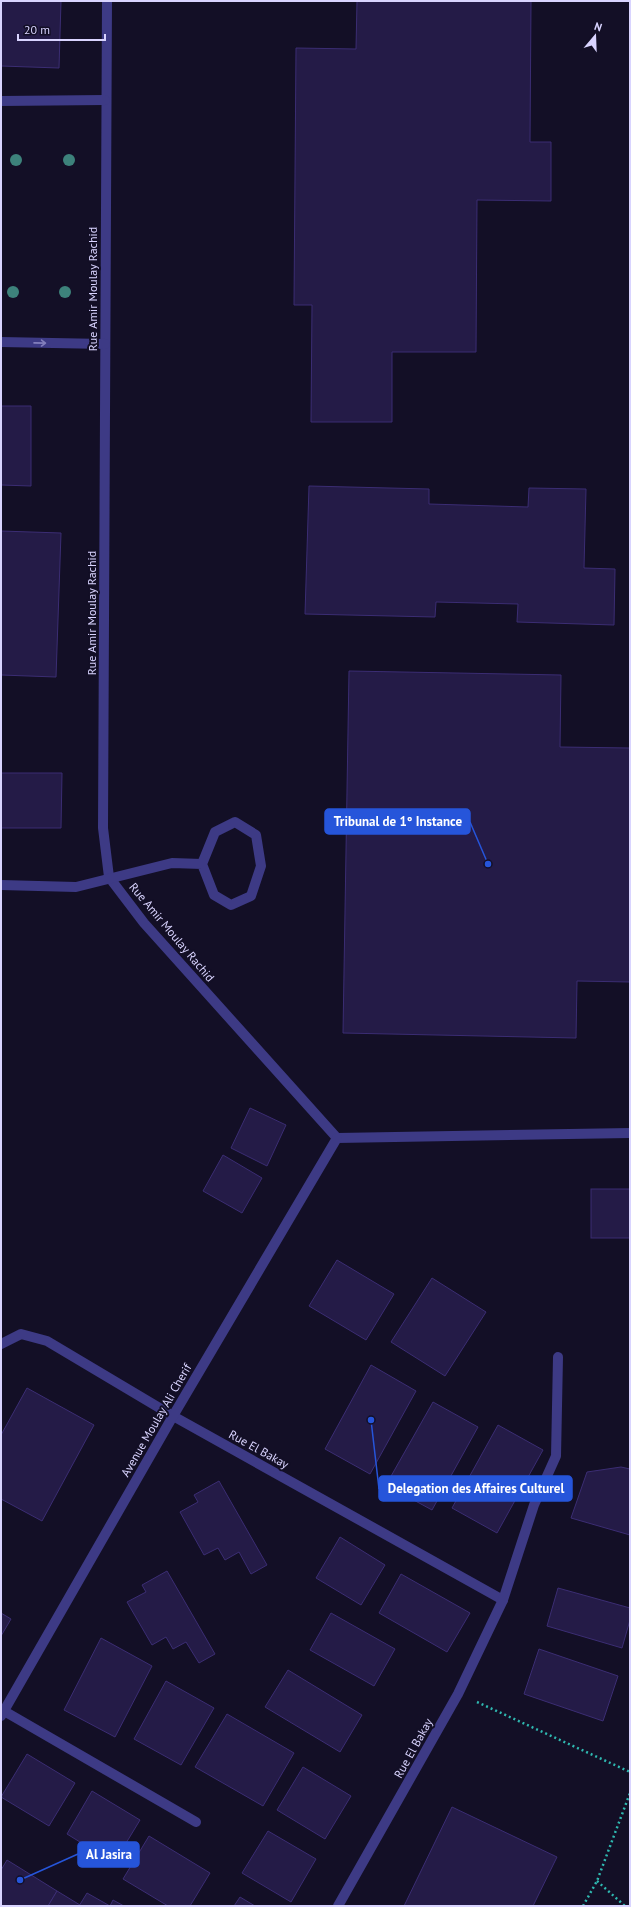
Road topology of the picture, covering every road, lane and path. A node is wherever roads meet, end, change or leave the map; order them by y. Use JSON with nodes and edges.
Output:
{"nodes":[{"id":1,"x":107,"y":1,"type":"edge"},
{"id":2,"x":105,"y":100,"type":"junction"},
{"id":3,"x":1,"y":101,"type":"edge"},
{"id":4,"x":1,"y":342,"type":"edge"},
{"id":5,"x":105,"y":344,"type":"junction"},
{"id":6,"x":202,"y":864,"type":"junction"},
{"id":7,"x":110,"y":877,"type":"junction"},
{"id":8,"x":1,"y":885,"type":"edge"},
{"id":9,"x":630,"y":1133,"type":"edge"},
{"id":10,"x":337,"y":1138,"type":"junction"},
{"id":11,"x":1,"y":1344,"type":"edge"},
{"id":12,"x":558,"y":1357,"type":"dead end"},
{"id":13,"x":173,"y":1416,"type":"junction"},
{"id":14,"x":503,"y":1600,"type":"junction"},
{"id":15,"x":458,"y":1694,"type":"junction"},
{"id":16,"x":2,"y":1713,"type":"edge"},
{"id":17,"x":630,"y":1772,"type":"edge"},
{"id":18,"x":630,"y":1793,"type":"edge"},
{"id":19,"x":196,"y":1822,"type":"dead end"},
{"id":20,"x":597,"y":1882,"type":"junction"},
{"id":21,"x":338,"y":1906,"type":"edge"},
{"id":22,"x":583,"y":1906,"type":"edge"},
{"id":23,"x":625,"y":1906,"type":"edge"}],
"edges":[{"from":1,"to":2,"type":"street","name":"Rue Amir Moulay Rachid"},
{"from":2,"to":3,"type":"street"},
{"from":2,"to":5,"type":"street","name":"Rue Amir Moulay Rachid"},
{"from":4,"to":5,"type":"street","one_way":true},
{"from":5,"to":7,"type":"street","name":"Rue Amir Moulay Rachid"},
{"from":6,"to":6,"type":"street"},
{"from":6,"to":7,"type":"street"},
{"from":7,"to":8,"type":"street"},
{"from":7,"to":10,"type":"street","name":"Rue Amir Moulay Rachid"},
{"from":9,"to":10,"type":"street"},
{"from":10,"to":13,"type":"street","name":"Avenue Moulay Ali Cherif"},
{"from":11,"to":13,"type":"street","name":"Rue El Bakay"},
{"from":12,"to":14,"type":"street","name":"Rue El Bakay"},
{"from":13,"to":14,"type":"street","name":"Rue El Bakay"},
{"from":13,"to":16,"type":"street","name":"Avenue Moulay Ali Cherif"},
{"from":14,"to":15,"type":"street","name":"Rue El Bakay"},
{"from":15,"to":17,"type":"path"},
{"from":15,"to":21,"type":"street","name":"Rue El Bakay"},
{"from":16,"to":19,"type":"street"},
{"from":18,"to":20,"type":"path"},
{"from":20,"to":22,"type":"path"},
{"from":20,"to":23,"type":"path"}]}
